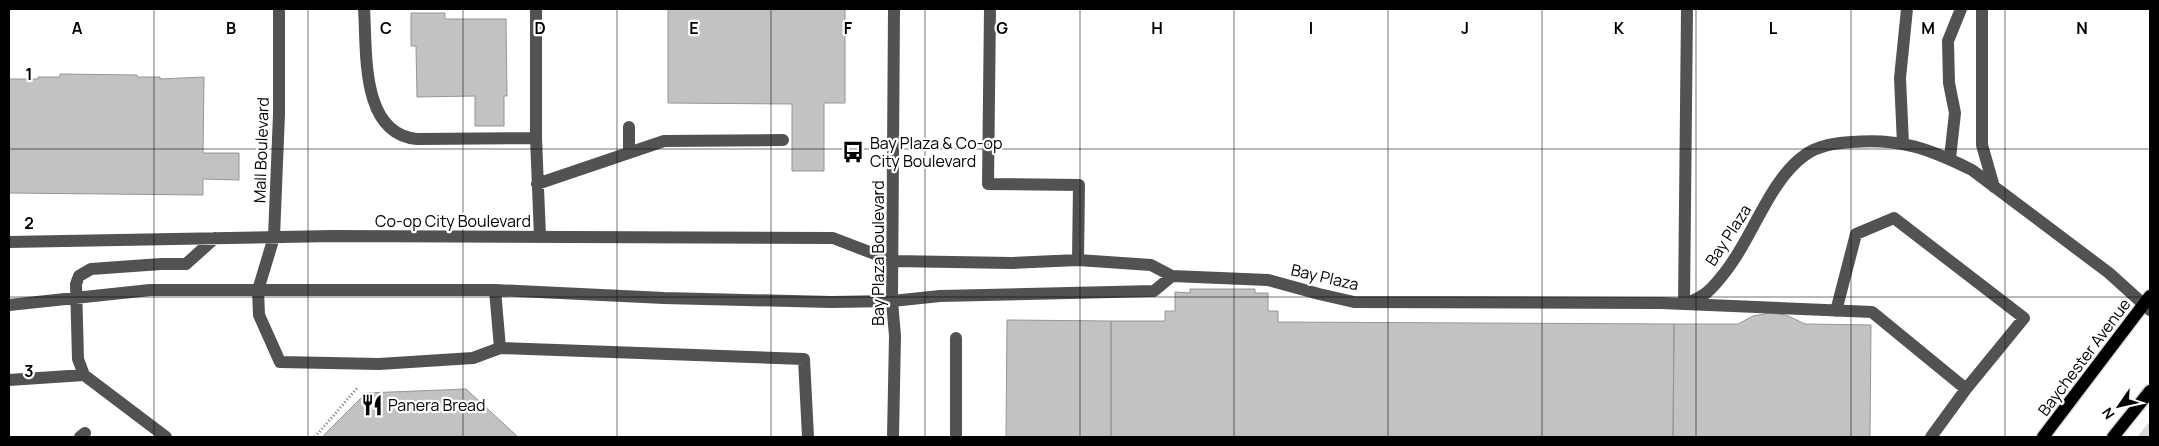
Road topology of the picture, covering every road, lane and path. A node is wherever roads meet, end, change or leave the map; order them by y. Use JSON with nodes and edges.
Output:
{"nodes":[{"id":1,"x":279,"y":9,"type":"edge"},
{"id":2,"x":364,"y":9,"type":"edge"},
{"id":3,"x":536,"y":9,"type":"edge"},
{"id":4,"x":894,"y":9,"type":"edge"},
{"id":5,"x":990,"y":9,"type":"edge"},
{"id":6,"x":1687,"y":9,"type":"edge"},
{"id":7,"x":1907,"y":9,"type":"edge"},
{"id":8,"x":1961,"y":9,"type":"edge"},
{"id":9,"x":1982,"y":9,"type":"edge"},
{"id":10,"x":628,"y":128,"type":"dead end"},
{"id":11,"x":536,"y":138,"type":"junction"},
{"id":12,"x":783,"y":140,"type":"dead end"},
{"id":13,"x":1903,"y":144,"type":"junction"},
{"id":14,"x":629,"y":152,"type":"junction"},
{"id":15,"x":1950,"y":158,"type":"junction"},
{"id":16,"x":537,"y":184,"type":"junction"},
{"id":17,"x":1994,"y":187,"type":"junction"},
{"id":18,"x":274,"y":237,"type":"junction"},
{"id":19,"x":540,"y":237,"type":"junction"},
{"id":20,"x":215,"y":238,"type":"junction"},
{"id":21,"x":9,"y":242,"type":"edge"},
{"id":22,"x":1078,"y":260,"type":"junction"},
{"id":23,"x":893,"y":261,"type":"junction"},
{"id":24,"x":1172,"y":276,"type":"junction"},
{"id":25,"x":258,"y":290,"type":"junction"},
{"id":26,"x":495,"y":290,"type":"junction"},
{"id":27,"x":76,"y":297,"type":"junction"},
{"id":28,"x":892,"y":301,"type":"junction"},
{"id":29,"x":2148,"y":303,"type":"edge"},
{"id":30,"x":1684,"y":304,"type":"junction"},
{"id":31,"x":9,"y":305,"type":"edge"},
{"id":32,"x":1836,"y":311,"type":"junction"},
{"id":33,"x":956,"y":338,"type":"dead end"},
{"id":34,"x":500,"y":348,"type":"junction"},
{"id":35,"x":379,"y":364,"type":"junction"},
{"id":36,"x":84,"y":374,"type":"junction"},
{"id":37,"x":9,"y":380,"type":"edge"},
{"id":38,"x":1966,"y":389,"type":"junction"},
{"id":39,"x":2150,"y":391,"type":"edge"},
{"id":40,"x":166,"y":437,"type":"edge"},
{"id":41,"x":314,"y":437,"type":"edge"},
{"id":42,"x":808,"y":437,"type":"edge"},
{"id":43,"x":893,"y":437,"type":"edge"},
{"id":44,"x":956,"y":437,"type":"edge"},
{"id":45,"x":1930,"y":437,"type":"edge"},
{"id":46,"x":2043,"y":437,"type":"edge"},
{"id":47,"x":2113,"y":437,"type":"edge"}],
"edges":[{"from":1,"to":18,"type":"street","name":"Mall Boulevard"},
{"from":2,"to":11,"type":"street"},
{"from":3,"to":11,"type":"street"},
{"from":4,"to":23,"type":"street","name":"Bay Plaza Boulevard"},
{"from":5,"to":22,"type":"street"},
{"from":6,"to":30,"type":"street"},
{"from":7,"to":13,"type":"street"},
{"from":8,"to":15,"type":"street"},
{"from":9,"to":17,"type":"street"},
{"from":10,"to":14,"type":"street"},
{"from":11,"to":16,"type":"street"},
{"from":12,"to":14,"type":"street"},
{"from":13,"to":15,"type":"street","name":"Bay Plaza"},
{"from":13,"to":30,"type":"street","name":"Bay Plaza"},
{"from":14,"to":16,"type":"street"},
{"from":15,"to":17,"type":"street","name":"Bay Plaza"},
{"from":16,"to":19,"type":"street"},
{"from":17,"to":29,"type":"street","name":"Bay Plaza"},
{"from":18,"to":19,"type":"street","name":"Co-op City Boulevard"},
{"from":18,"to":20,"type":"street","name":"Co-op City Boulevard"},
{"from":18,"to":25,"type":"street","name":"Mall Boulevard"},
{"from":19,"to":23,"type":"street","name":"Co-op City Boulevard"},
{"from":20,"to":21,"type":"street","name":"Co-op City Boulevard"},
{"from":20,"to":27,"type":"street"},
{"from":22,"to":23,"type":"street","name":"Bay Plaza"},
{"from":22,"to":24,"type":"street","name":"Bay Plaza"},
{"from":23,"to":28,"type":"street","name":"Bay Plaza Boulevard"},
{"from":24,"to":28,"type":"street"},
{"from":24,"to":30,"type":"street","name":"Bay Plaza"},
{"from":25,"to":26,"type":"street"},
{"from":25,"to":27,"type":"street"},
{"from":25,"to":35,"type":"street","name":"Mall Boulevard"},
{"from":26,"to":28,"type":"street"},
{"from":26,"to":34,"type":"street"},
{"from":27,"to":31,"type":"street"},
{"from":27,"to":36,"type":"street"},
{"from":28,"to":43,"type":"street","name":"Bay Plaza Boulevard"},
{"from":29,"to":46,"type":"main road","name":"Baychester Avenue"},
{"from":30,"to":32,"type":"street"},
{"from":32,"to":38,"type":"street"},
{"from":32,"to":38,"type":"street"},
{"from":33,"to":44,"type":"street"},
{"from":34,"to":35,"type":"street"},
{"from":34,"to":42,"type":"street"},
{"from":35,"to":41,"type":"path"},
{"from":36,"to":37,"type":"street"},
{"from":36,"to":40,"type":"street"},
{"from":38,"to":45,"type":"street"},
{"from":39,"to":47,"type":"main road"}]}
